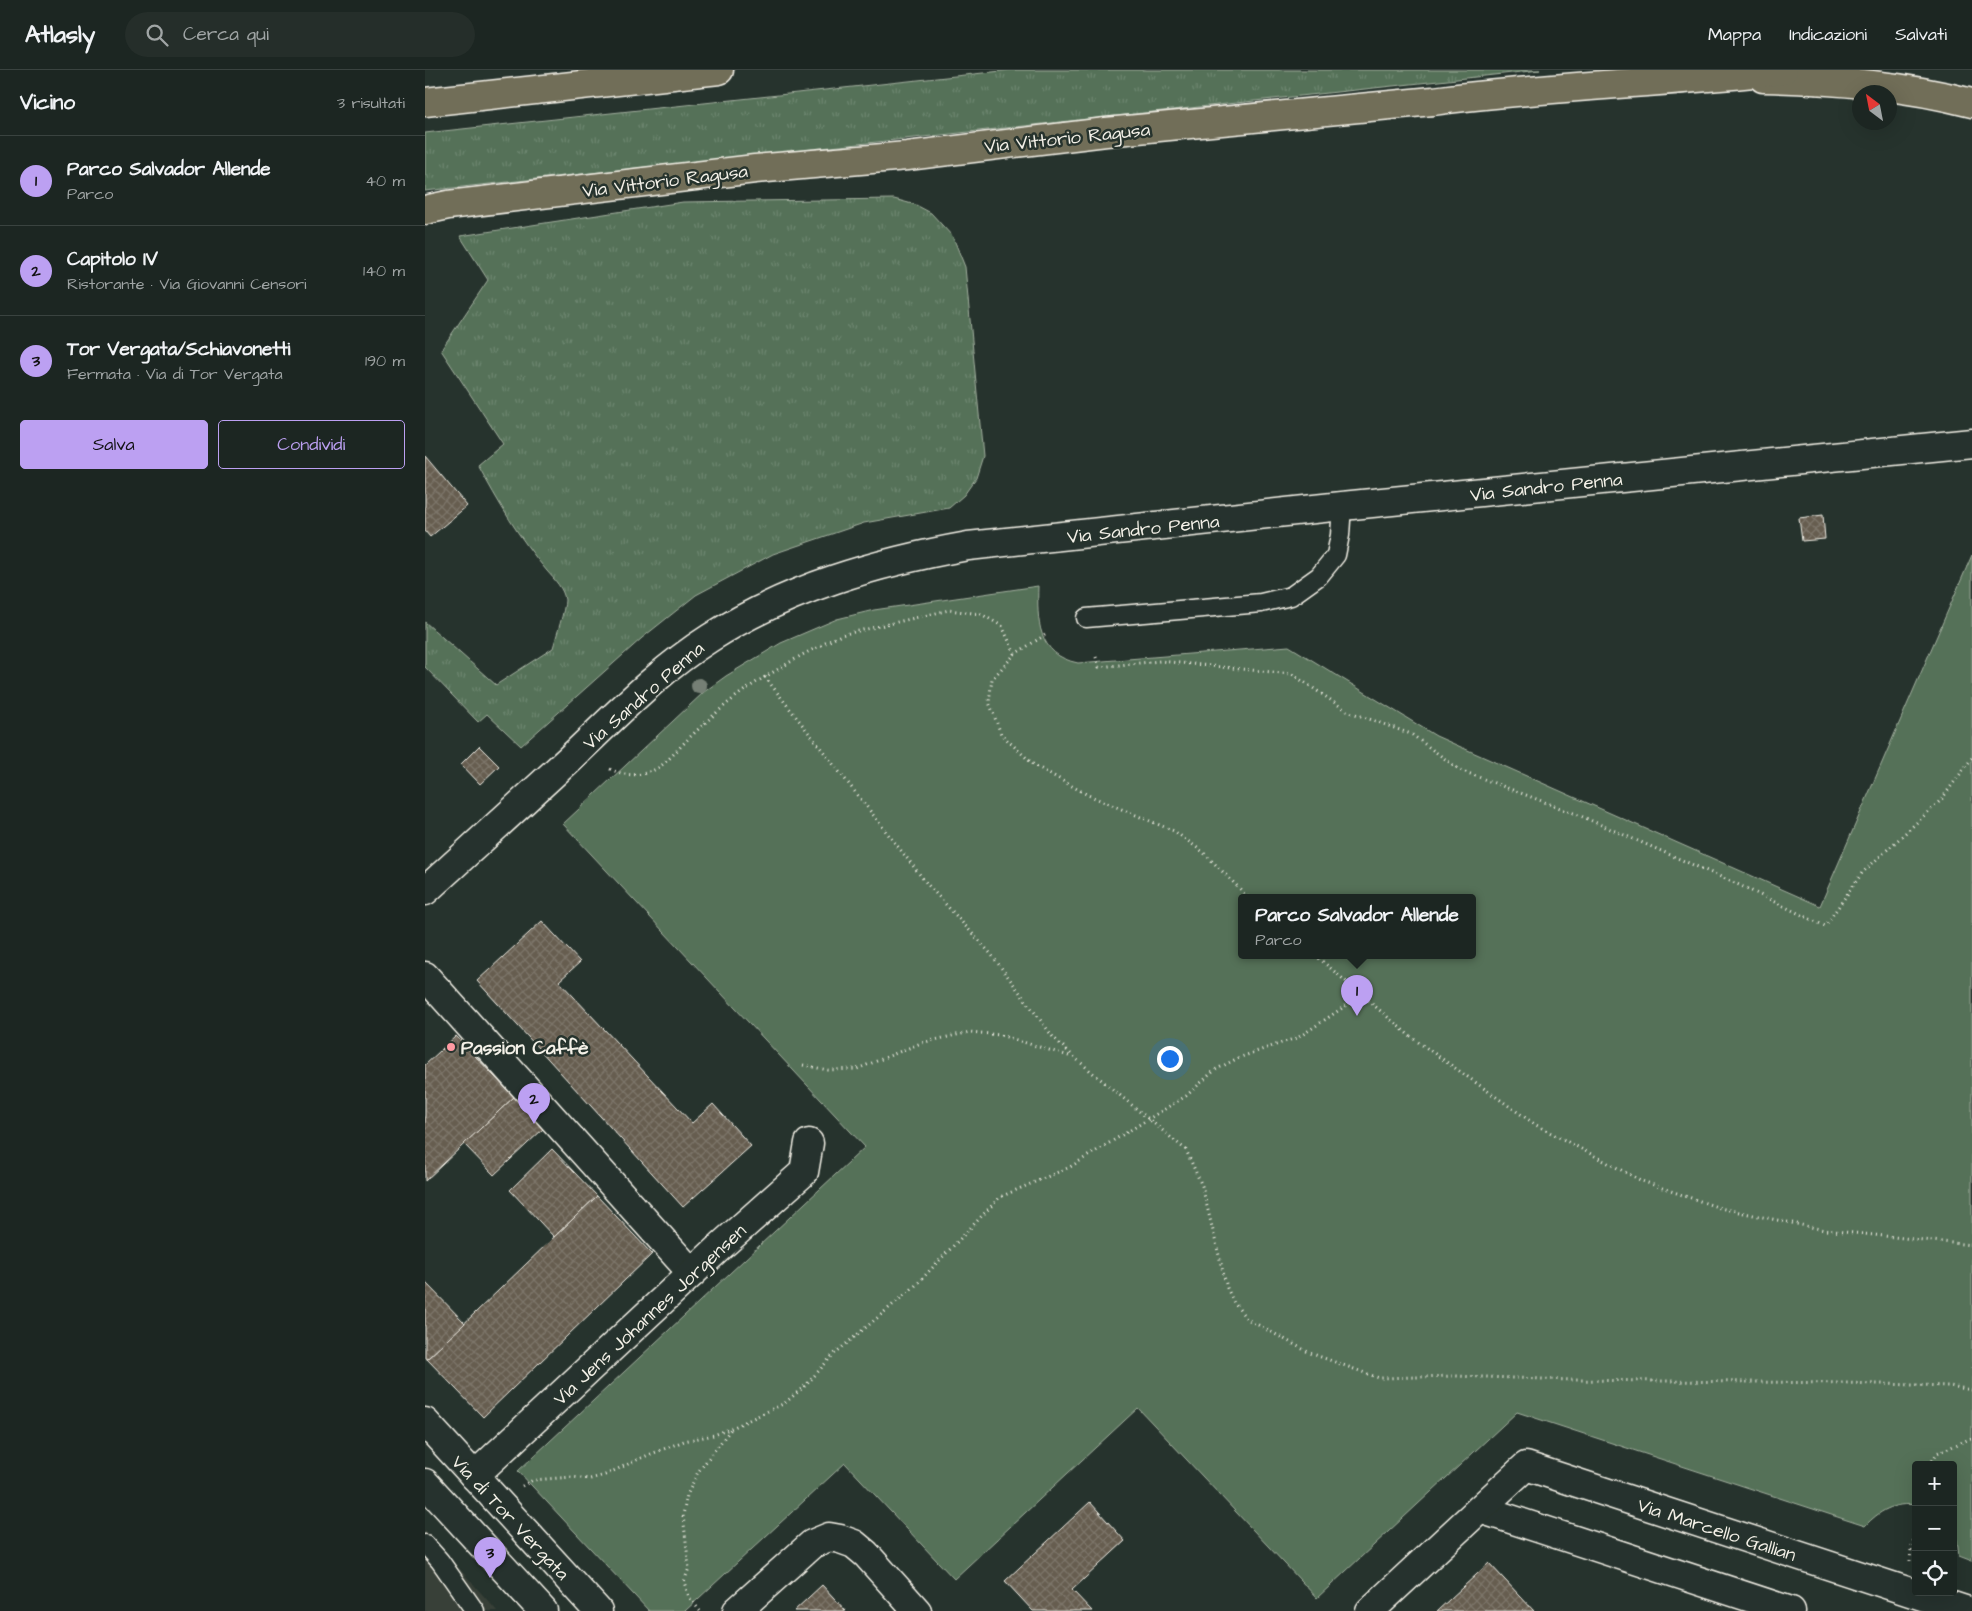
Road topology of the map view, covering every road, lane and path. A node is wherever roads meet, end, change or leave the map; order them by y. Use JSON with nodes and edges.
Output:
{"nodes":[{"id":1,"x":719,"y":70,"type":"edge"},
{"id":2,"x":1783,"y":70,"type":"edge"},
{"id":3,"x":1711,"y":78,"type":"junction"},
{"id":4,"x":425,"y":102,"type":"edge"},
{"id":5,"x":1972,"y":104,"type":"edge"},
{"id":6,"x":425,"y":210,"type":"edge"},
{"id":7,"x":1972,"y":443,"type":"edge"},
{"id":8,"x":1342,"y":506,"type":"junction"},
{"id":9,"x":1085,"y":618,"type":"dead end"},
{"id":10,"x":1045,"y":635,"type":"dead end"},
{"id":11,"x":1015,"y":654,"type":"junction"},
{"id":12,"x":1096,"y":657,"type":"dead end"},
{"id":13,"x":765,"y":677,"type":"junction"},
{"id":14,"x":1972,"y":758,"type":"edge"},
{"id":15,"x":610,"y":769,"type":"dead end"},
{"id":16,"x":425,"y":891,"type":"edge"},
{"id":17,"x":1245,"y":894,"type":"edge"},
{"id":18,"x":1320,"y":959,"type":"edge"},
{"id":19,"x":425,"y":976,"type":"edge"},
{"id":20,"x":1362,"y":995,"type":"junction"},
{"id":21,"x":1075,"y":1058,"type":"junction"},
{"id":22,"x":803,"y":1064,"type":"dead end"},
{"id":23,"x":1149,"y":1118,"type":"junction"},
{"id":24,"x":809,"y":1143,"type":"dead end"},
{"id":25,"x":1972,"y":1245,"type":"edge"},
{"id":26,"x":692,"y":1273,"type":"junction"},
{"id":27,"x":1972,"y":1390,"type":"edge"},
{"id":28,"x":425,"y":1422,"type":"edge"},
{"id":29,"x":732,"y":1428,"type":"junction"},
{"id":30,"x":1972,"y":1438,"type":"edge"},
{"id":31,"x":1932,"y":1461,"type":"edge"},
{"id":32,"x":474,"y":1476,"type":"junction"},
{"id":33,"x":425,"y":1483,"type":"edge"},
{"id":34,"x":499,"y":1503,"type":"junction"},
{"id":35,"x":1480,"y":1509,"type":"junction"},
{"id":36,"x":425,"y":1544,"type":"edge"},
{"id":37,"x":1905,"y":1601,"type":"edge"},
{"id":38,"x":475,"y":1611,"type":"edge"},
{"id":39,"x":543,"y":1611,"type":"edge"},
{"id":40,"x":598,"y":1611,"type":"edge"},
{"id":41,"x":700,"y":1611,"type":"edge"},
{"id":42,"x":737,"y":1611,"type":"edge"},
{"id":43,"x":917,"y":1611,"type":"edge"},
{"id":44,"x":1370,"y":1611,"type":"edge"},
{"id":45,"x":1791,"y":1611,"type":"edge"},
{"id":46,"x":1968,"y":1611,"type":"edge"}],
"edges":[{"from":1,"to":4,"type":"highway"},
{"from":2,"to":3,"type":"highway"},
{"from":3,"to":5,"type":"highway"},
{"from":3,"to":6,"type":"highway","name":"Via Vittorio Ragusa"},
{"from":7,"to":8,"type":"street","name":"Via Sandro Penna"},
{"from":8,"to":9,"type":"lane"},
{"from":8,"to":16,"type":"street","name":"Via Sandro Penna"},
{"from":10,"to":11,"type":"path"},
{"from":11,"to":13,"type":"path"},
{"from":11,"to":17,"type":"path"},
{"from":12,"to":14,"type":"path"},
{"from":13,"to":15,"type":"path"},
{"from":13,"to":21,"type":"path"},
{"from":18,"to":20,"type":"path"},
{"from":19,"to":26,"type":"street"},
{"from":20,"to":23,"type":"path"},
{"from":20,"to":25,"type":"path"},
{"from":21,"to":22,"type":"path"},
{"from":21,"to":23,"type":"path"},
{"from":23,"to":27,"type":"path"},
{"from":23,"to":29,"type":"path"},
{"from":24,"to":26,"type":"street","name":"Via Jens Johannes Jorgensen"},
{"from":26,"to":32,"type":"street","name":"Via Jens Johannes Jorgensen"},
{"from":28,"to":32,"type":"street","name":"Via di Tor Vergata"},
{"from":29,"to":34,"type":"path"},
{"from":29,"to":41,"type":"path"},
{"from":30,"to":31,"type":"path"},
{"from":32,"to":34,"type":"street","name":"Via di Tor Vergata"},
{"from":33,"to":39,"type":"street"},
{"from":34,"to":40,"type":"street","name":"Via di Tor Vergata"},
{"from":35,"to":37,"type":"street","name":"Via Marcello Gallian"},
{"from":35,"to":44,"type":"street","name":"Via Marcello Gallian"},
{"from":35,"to":45,"type":"street"},
{"from":36,"to":38,"type":"lane"},
{"from":37,"to":46,"type":"street","name":"Via Marcello Gallian"},
{"from":42,"to":43,"type":"street"}]}
